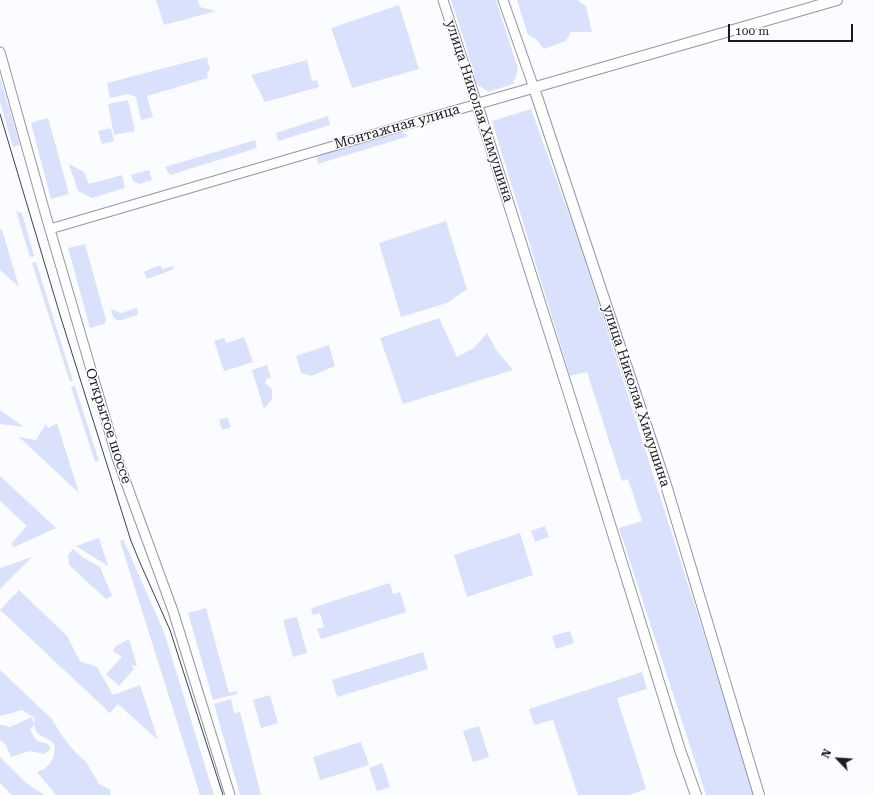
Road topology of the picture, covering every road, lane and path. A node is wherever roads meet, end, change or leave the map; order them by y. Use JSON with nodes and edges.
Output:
{"nodes":[{"id":1,"x":443,"y":0,"type":"edge"},
{"id":2,"x":503,"y":0,"type":"edge"},
{"id":3,"x":838,"y":0,"type":"edge"},
{"id":4,"x":0,"y":52,"type":"edge"},
{"id":5,"x":534,"y":88,"type":"junction"},
{"id":6,"x":477,"y":104,"type":"junction"},
{"id":7,"x":50,"y":229,"type":"junction"},
{"id":8,"x":230,"y":795,"type":"edge"},
{"id":9,"x":696,"y":795,"type":"edge"},
{"id":10,"x":759,"y":795,"type":"edge"}],
"edges":[{"from":1,"to":6,"type":"street","name":"улица Николая Химушина"},
{"from":2,"to":5,"type":"street","name":"улица Николая Химушина"},
{"from":3,"to":5,"type":"main road","name":"Монтажная улица"},
{"from":4,"to":7,"type":"street","name":"Открытое шоссе"},
{"from":5,"to":6,"type":"main road","name":"Монтажная улица"},
{"from":5,"to":10,"type":"main road","name":"улица Николая Химушина"},
{"from":6,"to":7,"type":"street","name":"Монтажная улица"},
{"from":6,"to":9,"type":"main road","name":"улица Николая Химушина"},
{"from":7,"to":8,"type":"street","name":"Открытое шоссе"}]}
